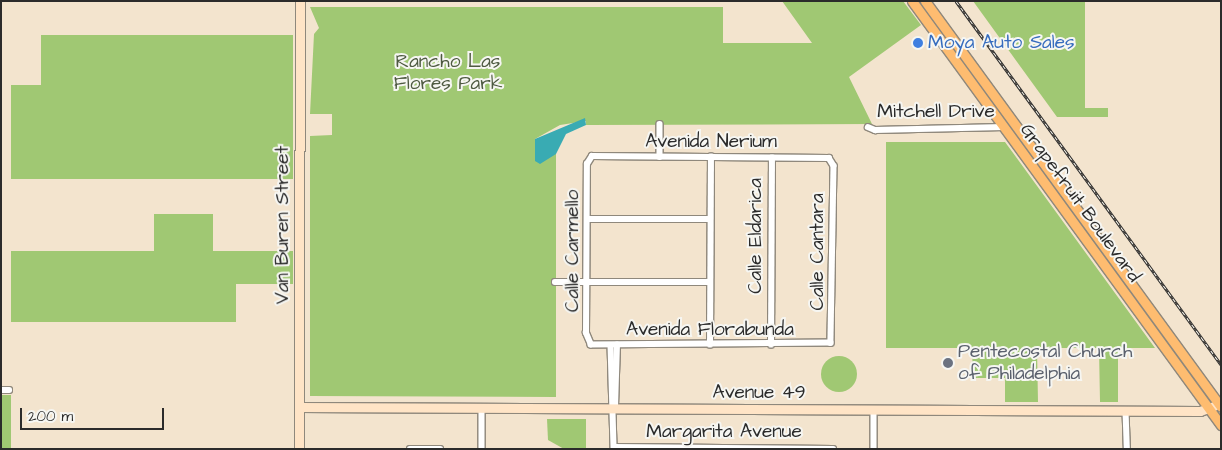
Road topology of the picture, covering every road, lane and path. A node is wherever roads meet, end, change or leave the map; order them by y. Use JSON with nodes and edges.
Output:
{"nodes":[{"id":1,"x":300,"y":1,"type":"edge"},
{"id":2,"x":912,"y":1,"type":"edge"},
{"id":3,"x":925,"y":1,"type":"edge"},
{"id":4,"x":660,"y":124,"type":"dead end"},
{"id":5,"x":868,"y":127,"type":"dead end"},
{"id":6,"x":1004,"y":127,"type":"junction"},
{"id":7,"x":660,"y":157,"type":"junction"},
{"id":8,"x":710,"y":157,"type":"junction"},
{"id":9,"x":590,"y":158,"type":"joint"},
{"id":10,"x":772,"y":158,"type":"junction"},
{"id":11,"x":832,"y":160,"type":"joint"},
{"id":12,"x":1076,"y":210,"type":"junction"},
{"id":13,"x":588,"y":219,"type":"junction"},
{"id":14,"x":710,"y":219,"type":"junction"},
{"id":15,"x":555,"y":282,"type":"dead end"},
{"id":16,"x":588,"y":282,"type":"junction"},
{"id":17,"x":710,"y":282,"type":"junction"},
{"id":18,"x":589,"y":343,"type":"joint"},
{"id":19,"x":831,"y":343,"type":"joint"},
{"id":20,"x":614,"y":345,"type":"junction"},
{"id":21,"x":710,"y":345,"type":"junction"},
{"id":22,"x":771,"y":346,"type":"junction"},
{"id":23,"x":1,"y":390,"type":"edge"},
{"id":24,"x":9,"y":390,"type":"dead end"},
{"id":25,"x":1220,"y":405,"type":"edge"},
{"id":26,"x":299,"y":407,"type":"junction"},
{"id":27,"x":614,"y":409,"type":"junction"},
{"id":28,"x":1210,"y":409,"type":"junction"},
{"id":29,"x":874,"y":410,"type":"junction"},
{"id":30,"x":482,"y":411,"type":"junction"},
{"id":31,"x":1126,"y":411,"type":"junction"},
{"id":32,"x":1221,"y":425,"type":"edge"},
{"id":33,"x":614,"y":448,"type":"edge"},
{"id":34,"x":299,"y":449,"type":"edge"},
{"id":35,"x":410,"y":449,"type":"edge"},
{"id":36,"x":440,"y":449,"type":"edge"},
{"id":37,"x":482,"y":449,"type":"edge"},
{"id":38,"x":833,"y":449,"type":"edge"},
{"id":39,"x":874,"y":449,"type":"edge"},
{"id":40,"x":1127,"y":449,"type":"edge"}],
"edges":[{"from":1,"to":26,"type":"street","name":"Van Buren Street"},
{"from":2,"to":6,"type":"main road","name":"Grapefruit Boulevard"},
{"from":3,"to":12,"type":"main road","name":"Grapefruit Boulevard"},
{"from":4,"to":7,"type":"street"},
{"from":5,"to":6,"type":"street","name":"Mitchell Drive"},
{"from":6,"to":12,"type":"main road"},
{"from":6,"to":28,"type":"main road","name":"Grapefruit Boulevard"},
{"from":7,"to":8,"type":"street","name":"Avenida Nerium"},
{"from":7,"to":9,"type":"street","name":"Avenida Nerium"},
{"from":8,"to":10,"type":"street","name":"Avenida Nerium"},
{"from":8,"to":14,"type":"street"},
{"from":9,"to":13,"type":"street","name":"Calle Carmello"},
{"from":10,"to":11,"type":"street","name":"Avenida Nerium"},
{"from":10,"to":22,"type":"street","name":"Calle Eldarica"},
{"from":11,"to":19,"type":"street","name":"Calle Cantara"},
{"from":12,"to":25,"type":"main road","name":"Grapefruit Boulevard"},
{"from":13,"to":14,"type":"street"},
{"from":13,"to":16,"type":"street","name":"Calle Carmello"},
{"from":14,"to":17,"type":"street"},
{"from":15,"to":16,"type":"street"},
{"from":16,"to":17,"type":"street"},
{"from":16,"to":18,"type":"street","name":"Calle Carmello"},
{"from":17,"to":21,"type":"street"},
{"from":18,"to":20,"type":"street","name":"Avenida Florabunda"},
{"from":19,"to":22,"type":"street","name":"Avenida Florabunda"},
{"from":20,"to":21,"type":"street","name":"Avenida Florabunda"},
{"from":20,"to":27,"type":"street"},
{"from":21,"to":22,"type":"street","name":"Avenida Florabunda"},
{"from":23,"to":24,"type":"street"},
{"from":25,"to":28,"type":"street"},
{"from":26,"to":30,"type":"street","name":"Avenue 49"},
{"from":26,"to":34,"type":"street","name":"Van Buren Street"},
{"from":27,"to":29,"type":"street","name":"Avenue 49"},
{"from":27,"to":30,"type":"street","name":"Avenue 49"},
{"from":27,"to":33,"type":"street"},
{"from":28,"to":31,"type":"street","name":"Avenue 49"},
{"from":28,"to":32,"type":"main road","name":"Grapefruit Boulevard"},
{"from":29,"to":31,"type":"street","name":"Avenue 49"},
{"from":29,"to":39,"type":"street"},
{"from":30,"to":37,"type":"street"},
{"from":31,"to":40,"type":"street"},
{"from":33,"to":38,"type":"street","name":"Margarita Avenue"},
{"from":35,"to":36,"type":"street"}]}
